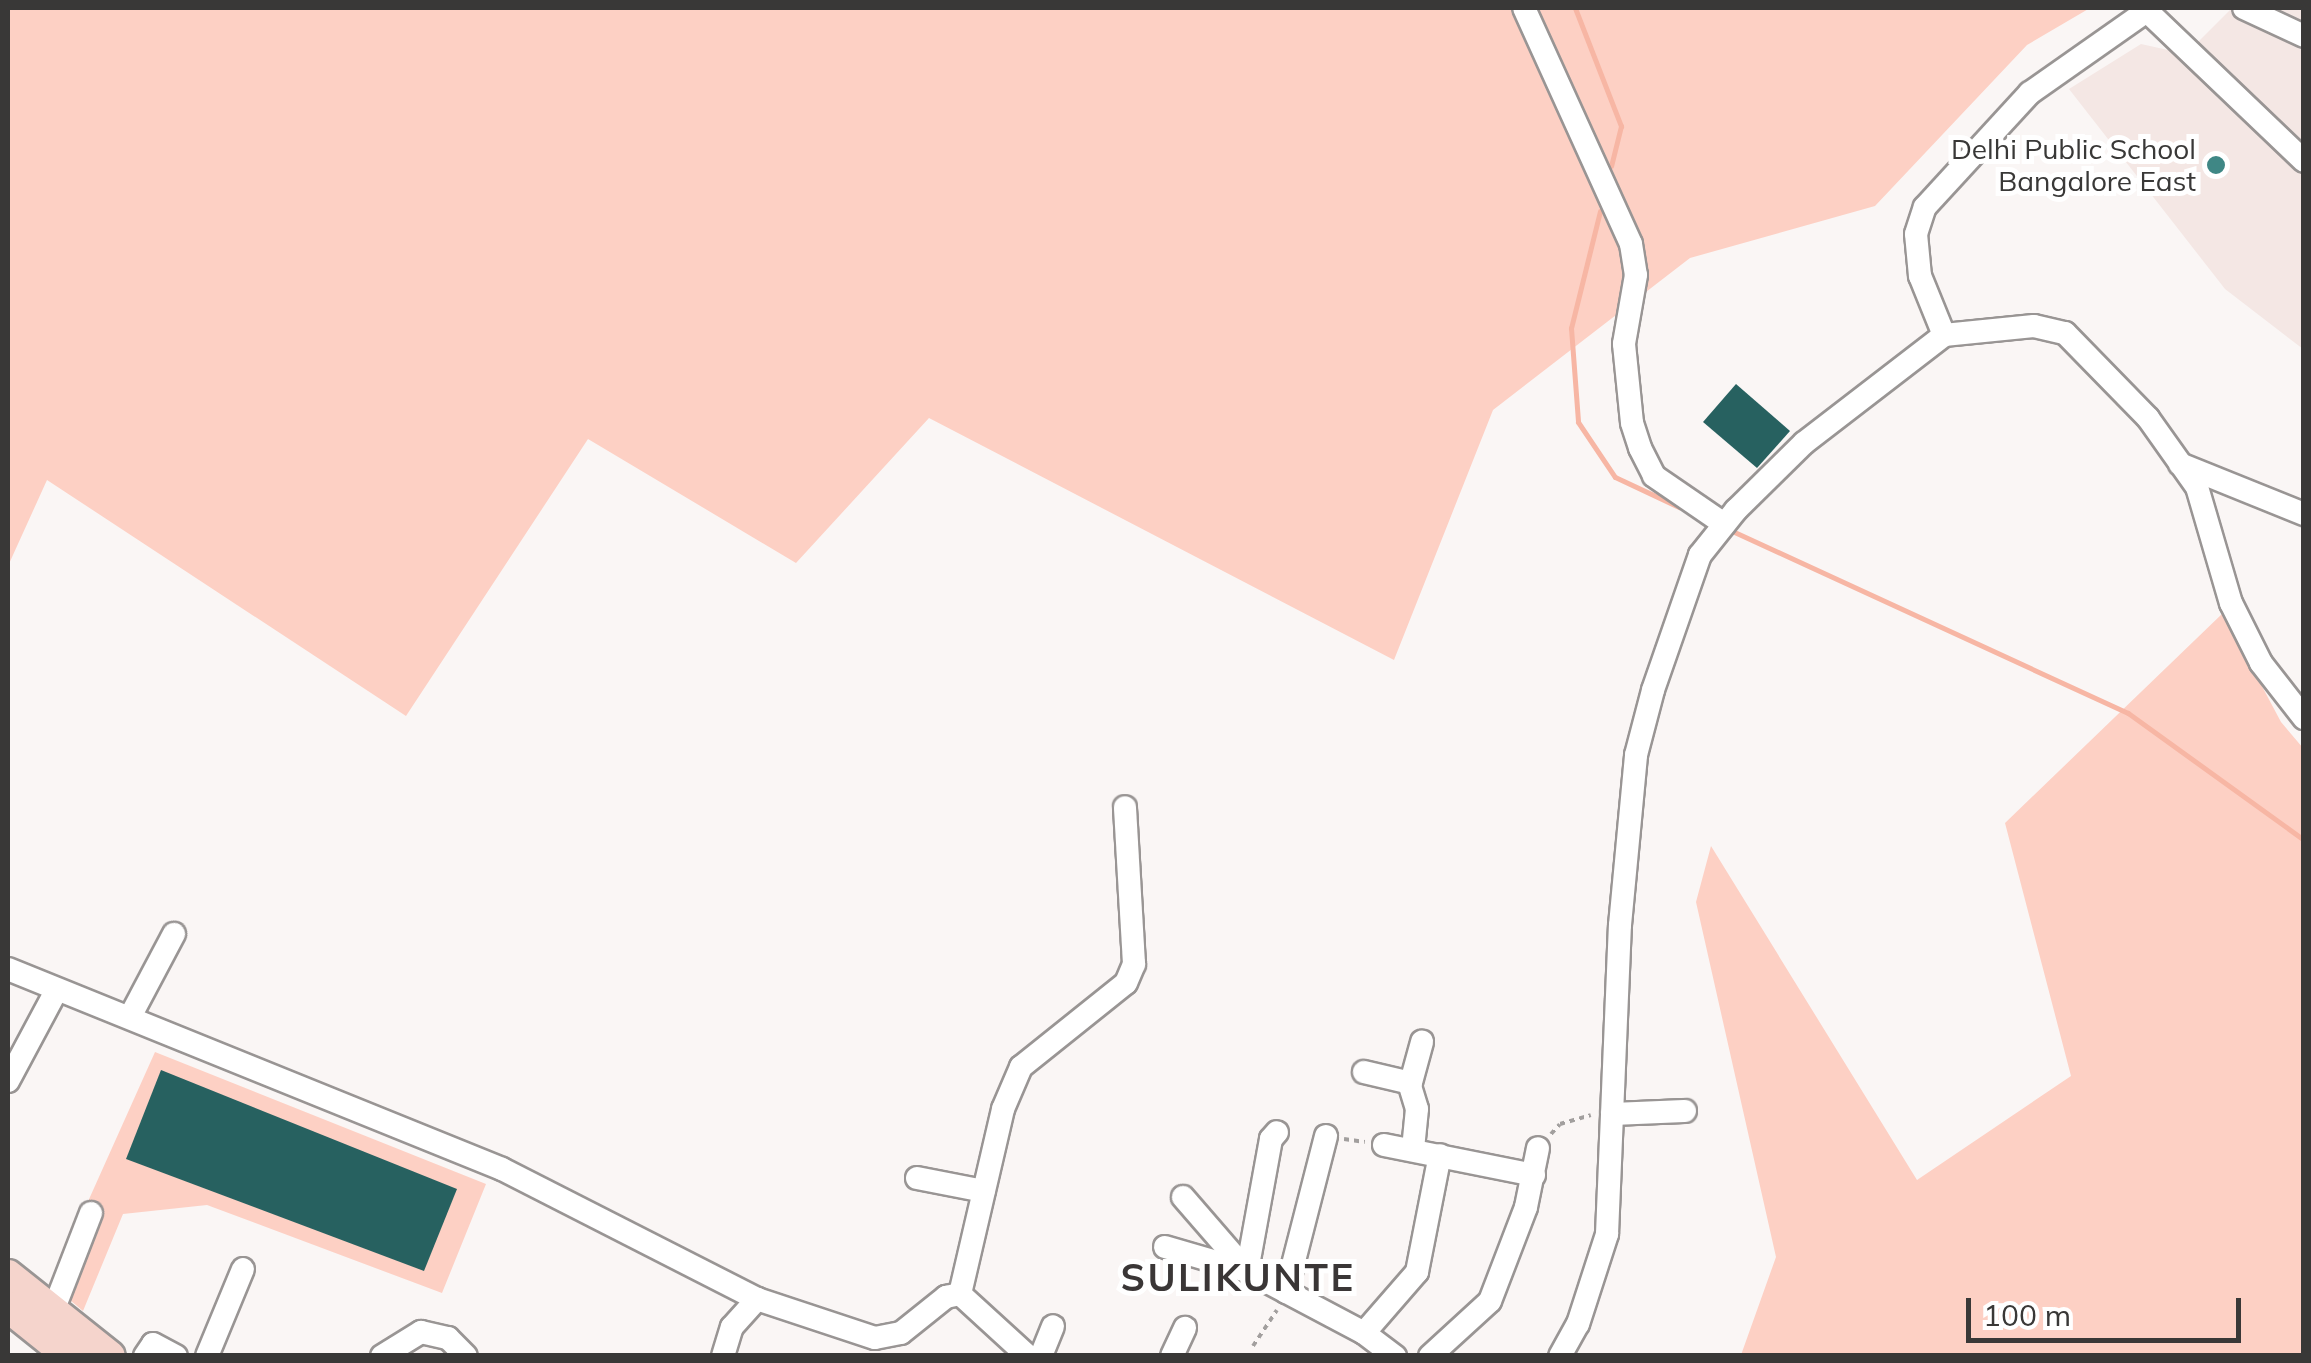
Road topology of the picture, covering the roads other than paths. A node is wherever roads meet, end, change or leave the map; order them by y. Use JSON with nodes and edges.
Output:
{"nodes":[{"id":1,"x":1524,"y":8,"type":"edge"},
{"id":2,"x":2244,"y":8,"type":"edge"},
{"id":3,"x":2149,"y":9,"type":"edge"},
{"id":4,"x":2304,"y":36,"type":"edge"},
{"id":5,"x":2304,"y":161,"type":"edge"},
{"id":6,"x":1944,"y":335,"type":"junction"},
{"id":7,"x":2180,"y":464,"type":"junction"},
{"id":8,"x":2304,"y":514,"type":"edge"},
{"id":9,"x":1720,"y":529,"type":"junction"},
{"id":10,"x":2304,"y":718,"type":"edge"},
{"id":11,"x":1125,"y":807,"type":"dead end"},
{"id":12,"x":174,"y":934,"type":"dead end"},
{"id":13,"x":8,"y":968,"type":"edge"},
{"id":14,"x":56,"y":990,"type":"junction"},
{"id":15,"x":130,"y":1017,"type":"junction"},
{"id":16,"x":1422,"y":1042,"type":"dead end"},
{"id":17,"x":1364,"y":1072,"type":"dead end"},
{"id":18,"x":8,"y":1081,"type":"edge"},
{"id":19,"x":1411,"y":1083,"type":"junction"},
{"id":20,"x":1686,"y":1111,"type":"dead end"},
{"id":21,"x":1612,"y":1114,"type":"junction"},
{"id":22,"x":1277,"y":1132,"type":"dead end"},
{"id":23,"x":1326,"y":1136,"type":"road end"},
{"id":24,"x":1384,"y":1145,"type":"road end"},
{"id":25,"x":1538,"y":1148,"type":"road end"},
{"id":26,"x":1413,"y":1149,"type":"junction"},
{"id":27,"x":1440,"y":1155,"type":"junction"},
{"id":28,"x":1534,"y":1175,"type":"junction"},
{"id":29,"x":917,"y":1178,"type":"dead end"},
{"id":30,"x":984,"y":1190,"type":"junction"},
{"id":31,"x":1183,"y":1197,"type":"dead end"},
{"id":32,"x":91,"y":1212,"type":"dead end"},
{"id":33,"x":1165,"y":1247,"type":"dead end"},
{"id":34,"x":243,"y":1269,"type":"dead end"},
{"id":35,"x":1247,"y":1271,"type":"junction"},
{"id":36,"x":8,"y":1275,"type":"edge"},
{"id":37,"x":1286,"y":1292,"type":"junction"},
{"id":38,"x":960,"y":1294,"type":"junction"},
{"id":39,"x":757,"y":1299,"type":"junction"},
{"id":40,"x":23,"y":1309,"type":"edge"},
{"id":41,"x":1052,"y":1326,"type":"dead end"},
{"id":42,"x":1185,"y":1328,"type":"dead end"},
{"id":43,"x":1364,"y":1333,"type":"junction"},
{"id":44,"x":69,"y":1356,"type":"edge"},
{"id":45,"x":110,"y":1356,"type":"edge"},
{"id":46,"x":145,"y":1356,"type":"edge"},
{"id":47,"x":176,"y":1356,"type":"edge"},
{"id":48,"x":207,"y":1356,"type":"edge"},
{"id":49,"x":382,"y":1356,"type":"edge"},
{"id":50,"x":466,"y":1356,"type":"edge"},
{"id":51,"x":722,"y":1356,"type":"edge"},
{"id":52,"x":1028,"y":1356,"type":"edge"},
{"id":53,"x":1041,"y":1356,"type":"edge"},
{"id":54,"x":1172,"y":1356,"type":"edge"},
{"id":55,"x":1395,"y":1356,"type":"edge"},
{"id":56,"x":1430,"y":1356,"type":"edge"},
{"id":57,"x":1560,"y":1356,"type":"edge"}],
"edges":[{"from":1,"to":9,"type":"street"},
{"from":2,"to":4,"type":"street"},
{"from":3,"to":5,"type":"street"},
{"from":3,"to":6,"type":"street"},
{"from":6,"to":7,"type":"street"},
{"from":6,"to":9,"type":"street"},
{"from":7,"to":8,"type":"street"},
{"from":7,"to":10,"type":"street"},
{"from":9,"to":21,"type":"street"},
{"from":11,"to":30,"type":"street"},
{"from":12,"to":15,"type":"street"},
{"from":13,"to":14,"type":"street"},
{"from":14,"to":15,"type":"street"},
{"from":14,"to":18,"type":"street"},
{"from":15,"to":39,"type":"street"},
{"from":16,"to":19,"type":"street"},
{"from":17,"to":19,"type":"street"},
{"from":19,"to":26,"type":"street"},
{"from":20,"to":21,"type":"street"},
{"from":21,"to":57,"type":"street"},
{"from":22,"to":35,"type":"street"},
{"from":23,"to":37,"type":"street"},
{"from":24,"to":26,"type":"street"},
{"from":25,"to":28,"type":"street"},
{"from":26,"to":27,"type":"street"},
{"from":27,"to":28,"type":"street"},
{"from":27,"to":43,"type":"street"},
{"from":28,"to":56,"type":"street"},
{"from":29,"to":30,"type":"street"},
{"from":30,"to":38,"type":"street"},
{"from":31,"to":35,"type":"street"},
{"from":32,"to":40,"type":"street"},
{"from":33,"to":35,"type":"street"},
{"from":34,"to":48,"type":"street"},
{"from":35,"to":37,"type":"street"},
{"from":36,"to":40,"type":"main road"},
{"from":37,"to":43,"type":"street"},
{"from":38,"to":39,"type":"street"},
{"from":38,"to":52,"type":"street"},
{"from":39,"to":51,"type":"street"},
{"from":40,"to":44,"type":"main road"},
{"from":40,"to":45,"type":"main road"},
{"from":41,"to":53,"type":"street"},
{"from":42,"to":54,"type":"street"},
{"from":43,"to":55,"type":"street"},
{"from":46,"to":47,"type":"street"},
{"from":49,"to":50,"type":"street"}]}
